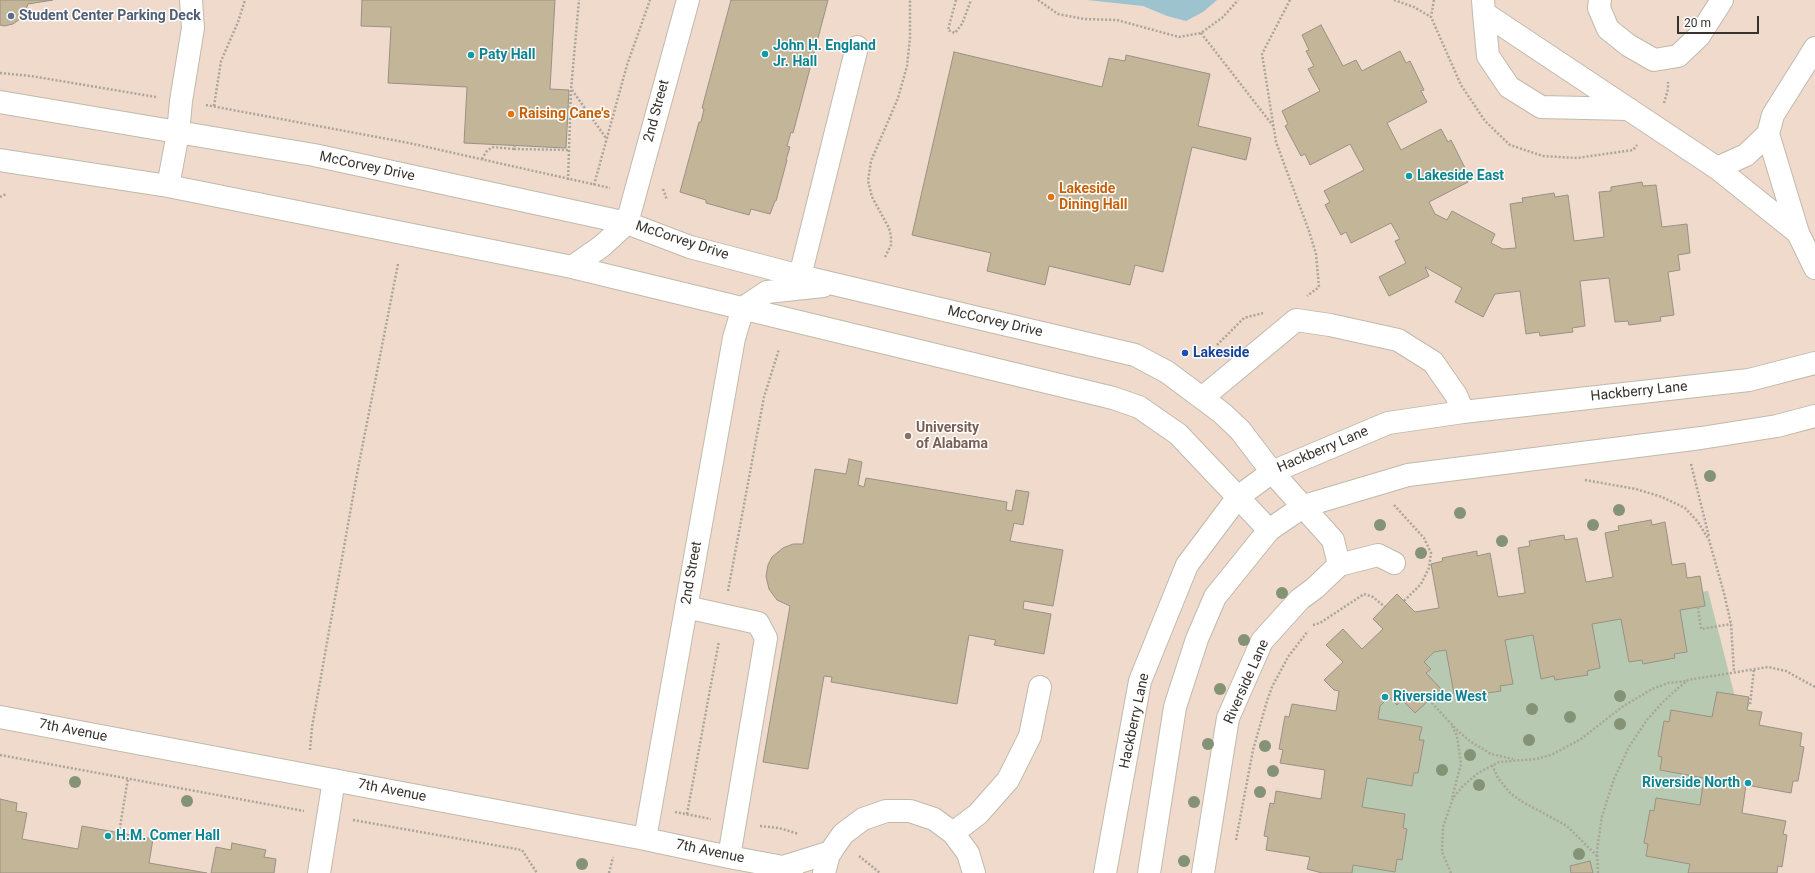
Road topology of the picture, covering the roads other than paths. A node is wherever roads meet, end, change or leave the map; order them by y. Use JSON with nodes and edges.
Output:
{"nodes":[{"id":1,"x":191,"y":0,"type":"edge"},
{"id":2,"x":688,"y":0,"type":"edge"},
{"id":3,"x":1600,"y":0,"type":"edge"},
{"id":4,"x":1722,"y":0,"type":"edge"},
{"id":5,"x":1484,"y":6,"type":"edge"},
{"id":6,"x":857,"y":47,"type":"dead end"},
{"id":7,"x":1815,"y":48,"type":"edge"},
{"id":8,"x":0,"y":102,"type":"edge"},
{"id":9,"x":1629,"y":109,"type":"junction"},
{"id":10,"x":178,"y":133,"type":"junction"},
{"id":11,"x":1768,"y":134,"type":"junction"},
{"id":12,"x":0,"y":160,"type":"edge"},
{"id":13,"x":1717,"y":168,"type":"junction"},
{"id":14,"x":168,"y":186,"type":"junction"},
{"id":15,"x":627,"y":223,"type":"junction"},
{"id":16,"x":1798,"y":233,"type":"junction"},
{"id":17,"x":572,"y":267,"type":"junction"},
{"id":18,"x":1815,"y":268,"type":"edge"},
{"id":19,"x":800,"y":276,"type":"junction"},
{"id":20,"x":835,"y":284,"type":"junction"},
{"id":21,"x":743,"y":308,"type":"junction"},
{"id":22,"x":1815,"y":363,"type":"edge"},
{"id":23,"x":1202,"y":398,"type":"junction"},
{"id":24,"x":1463,"y":412,"type":"junction"},
{"id":25,"x":1815,"y":416,"type":"edge"},
{"id":26,"x":1272,"y":472,"type":"junction"},
{"id":27,"x":1238,"y":497,"type":"junction"},
{"id":28,"x":1304,"y":506,"type":"junction"},
{"id":29,"x":1269,"y":530,"type":"junction"},
{"id":30,"x":1394,"y":563,"type":"dead end"},
{"id":31,"x":1339,"y":565,"type":"junction"},
{"id":32,"x":686,"y":607,"type":"junction"},
{"id":33,"x":1040,"y":687,"type":"dead end"},
{"id":34,"x":0,"y":717,"type":"edge"},
{"id":35,"x":334,"y":780,"type":"junction"},
{"id":36,"x":953,"y":833,"type":"junction"},
{"id":37,"x":645,"y":839,"type":"junction"},
{"id":38,"x":831,"y":852,"type":"junction"},
{"id":39,"x":729,"y":857,"type":"junction"},
{"id":40,"x":788,"y":870,"type":"edge"},
{"id":41,"x":319,"y":873,"type":"edge"},
{"id":42,"x":824,"y":873,"type":"edge"},
{"id":43,"x":974,"y":873,"type":"edge"},
{"id":44,"x":1105,"y":873,"type":"edge"},
{"id":45,"x":1149,"y":873,"type":"edge"},
{"id":46,"x":1203,"y":873,"type":"edge"}],
"edges":[{"from":1,"to":10,"type":"street"},
{"from":2,"to":15,"type":"street","name":"2nd Street"},
{"from":3,"to":4,"type":"street"},
{"from":5,"to":9,"type":"street"},
{"from":5,"to":9,"type":"street"},
{"from":6,"to":19,"type":"street"},
{"from":7,"to":11,"type":"street"},
{"from":8,"to":10,"type":"street","name":"McCorvey Drive"},
{"from":9,"to":13,"type":"street"},
{"from":10,"to":14,"type":"street"},
{"from":10,"to":15,"type":"street","name":"McCorvey Drive"},
{"from":11,"to":13,"type":"street"},
{"from":11,"to":16,"type":"street"},
{"from":12,"to":14,"type":"street"},
{"from":13,"to":16,"type":"street"},
{"from":14,"to":17,"type":"street"},
{"from":15,"to":17,"type":"street"},
{"from":15,"to":19,"type":"street","name":"McCorvey Drive"},
{"from":16,"to":18,"type":"street"},
{"from":17,"to":21,"type":"street"},
{"from":19,"to":20,"type":"street","name":"McCorvey Drive"},
{"from":20,"to":21,"type":"street"},
{"from":20,"to":23,"type":"street","name":"McCorvey Drive"},
{"from":21,"to":27,"type":"street"},
{"from":21,"to":32,"type":"street","name":"2nd Street"},
{"from":22,"to":24,"type":"street","name":"Hackberry Lane"},
{"from":23,"to":24,"type":"street"},
{"from":23,"to":26,"type":"street","name":"McCorvey Drive"},
{"from":24,"to":26,"type":"street","name":"Hackberry Lane"},
{"from":25,"to":28,"type":"street"},
{"from":26,"to":27,"type":"street","name":"Hackberry Lane"},
{"from":26,"to":28,"type":"street","name":"McCorvey Drive"},
{"from":27,"to":29,"type":"street"},
{"from":27,"to":44,"type":"street","name":"Hackberry Lane"},
{"from":28,"to":29,"type":"street"},
{"from":28,"to":31,"type":"street"},
{"from":29,"to":45,"type":"street"},
{"from":30,"to":31,"type":"street"},
{"from":31,"to":46,"type":"street","name":"Riverside Lane"},
{"from":32,"to":37,"type":"street","name":"2nd Street"},
{"from":32,"to":39,"type":"street"},
{"from":33,"to":36,"type":"street"},
{"from":34,"to":35,"type":"street","name":"7th Avenue"},
{"from":35,"to":37,"type":"street","name":"7th Avenue"},
{"from":35,"to":41,"type":"street"},
{"from":36,"to":38,"type":"street"},
{"from":36,"to":43,"type":"street"},
{"from":37,"to":39,"type":"street","name":"7th Avenue"},
{"from":38,"to":40,"type":"street","name":"7th Avenue"},
{"from":38,"to":42,"type":"street"},
{"from":39,"to":40,"type":"street","name":"7th Avenue"}]}
